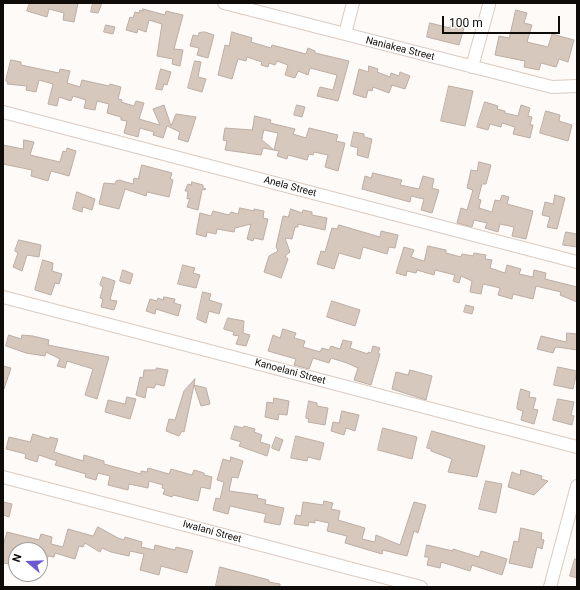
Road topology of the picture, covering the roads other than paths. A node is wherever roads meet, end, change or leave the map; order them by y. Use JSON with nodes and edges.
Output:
{"nodes":[{"id":1,"x":224,"y":3,"type":"edge"},
{"id":2,"x":353,"y":3,"type":"edge"},
{"id":3,"x":489,"y":5,"type":"dead end"},
{"id":4,"x":345,"y":34,"type":"junction"},
{"id":5,"x":472,"y":67,"type":"junction"},
{"id":6,"x":577,"y":86,"type":"edge"},
{"id":7,"x":3,"y":112,"type":"edge"},
{"id":8,"x":577,"y":262,"type":"edge"},
{"id":9,"x":3,"y":297,"type":"edge"},
{"id":10,"x":577,"y":447,"type":"edge"},
{"id":11,"x":3,"y":477,"type":"edge"},
{"id":12,"x":577,"y":486,"type":"edge"},
{"id":13,"x":421,"y":587,"type":"edge"},
{"id":14,"x":550,"y":587,"type":"edge"}],
"edges":[{"from":1,"to":4,"type":"street","name":"Naniakea Street"},
{"from":2,"to":4,"type":"street"},
{"from":3,"to":5,"type":"street"},
{"from":4,"to":5,"type":"street","name":"Naniakea Street"},
{"from":5,"to":6,"type":"street","name":"Naniakea Street"},
{"from":7,"to":8,"type":"street","name":"Anela Street"},
{"from":9,"to":10,"type":"street","name":"Kanoelani Street"},
{"from":11,"to":13,"type":"street","name":"Iwalani Street"},
{"from":12,"to":14,"type":"street"}]}
